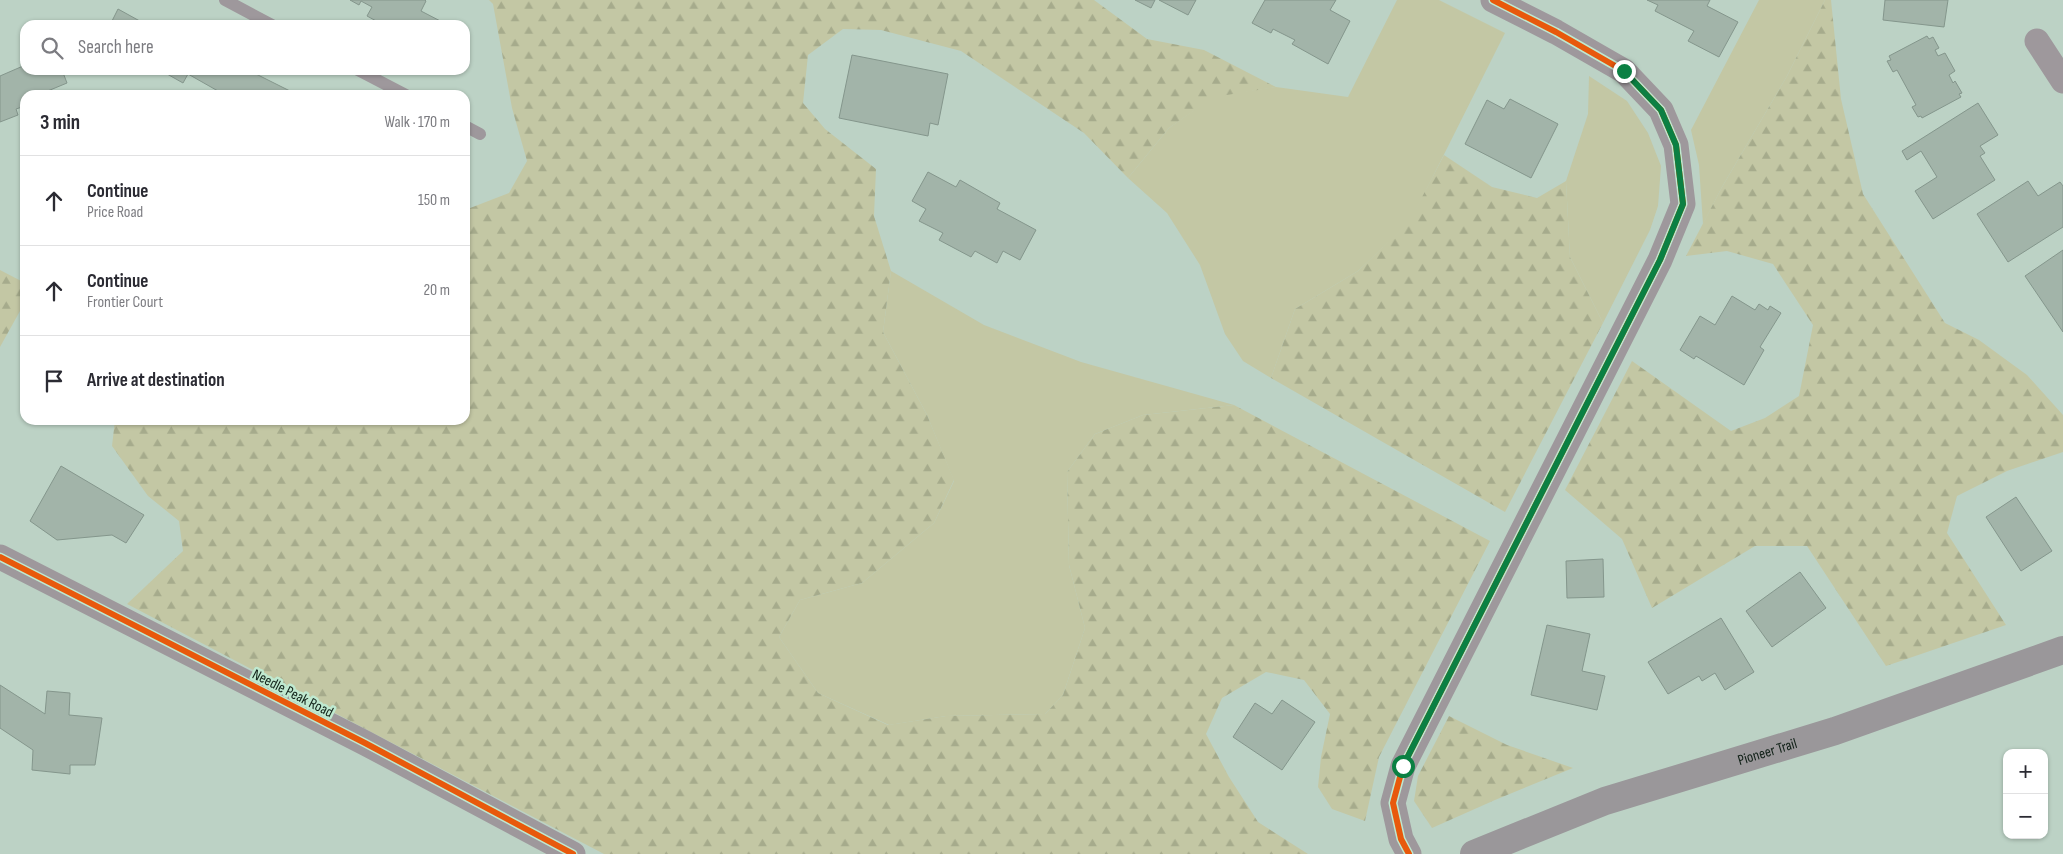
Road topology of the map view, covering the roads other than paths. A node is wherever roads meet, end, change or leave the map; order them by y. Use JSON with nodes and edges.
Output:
{"nodes":[{"id":1,"x":225,"y":0,"type":"edge"},
{"id":2,"x":1493,"y":0,"type":"edge"},
{"id":3,"x":263,"y":20,"type":"edge"},
{"id":4,"x":2037,"y":41,"type":"dead end"},
{"id":5,"x":368,"y":75,"type":"edge"},
{"id":6,"x":2063,"y":81,"type":"edge"},
{"id":7,"x":396,"y":90,"type":"edge"},
{"id":8,"x":470,"y":129,"type":"edge"},
{"id":9,"x":480,"y":134,"type":"dead end"},
{"id":10,"x":0,"y":557,"type":"edge"},
{"id":11,"x":2063,"y":650,"type":"edge"},
{"id":12,"x":572,"y":854,"type":"edge"},
{"id":13,"x":1409,"y":854,"type":"edge"},
{"id":14,"x":1474,"y":854,"type":"edge"}],
"edges":[{"from":1,"to":3,"type":"lane"},
{"from":2,"to":13,"type":"street"},
{"from":4,"to":6,"type":"street"},
{"from":5,"to":7,"type":"lane"},
{"from":8,"to":9,"type":"lane"},
{"from":10,"to":12,"type":"street","name":"Needle Peak Road"},
{"from":11,"to":14,"type":"main road","name":"Pioneer Trail"}]}
